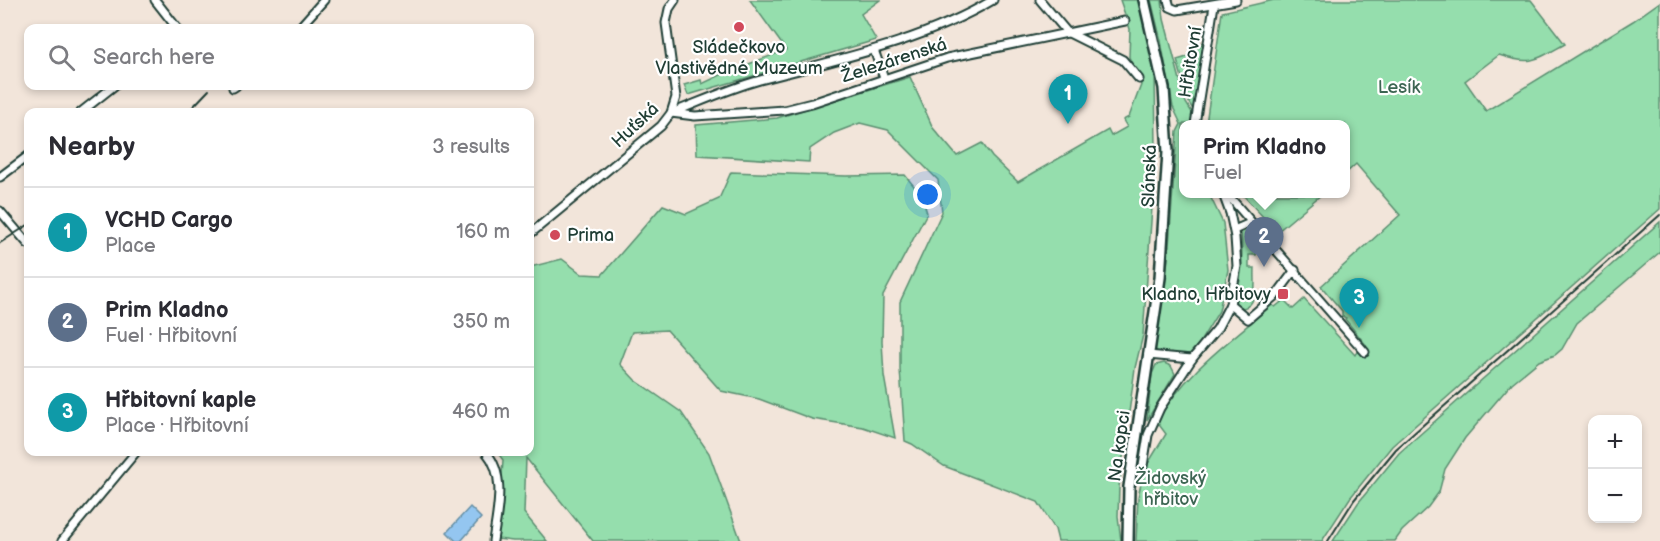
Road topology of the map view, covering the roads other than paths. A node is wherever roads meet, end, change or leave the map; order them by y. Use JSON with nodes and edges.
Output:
{"nodes":[{"id":1,"x":155,"y":0,"type":"edge"},
{"id":2,"x":324,"y":0,"type":"edge"},
{"id":3,"x":675,"y":0,"type":"edge"},
{"id":4,"x":993,"y":0,"type":"edge"},
{"id":5,"x":1040,"y":0,"type":"edge"},
{"id":6,"x":1144,"y":0,"type":"edge"},
{"id":7,"x":1168,"y":0,"type":"edge"},
{"id":8,"x":1236,"y":0,"type":"edge"},
{"id":9,"x":1214,"y":5,"type":"junction"},
{"id":10,"x":1125,"y":21,"type":"dead end"},
{"id":11,"x":174,"y":24,"type":"edge"},
{"id":12,"x":303,"y":24,"type":"edge"},
{"id":13,"x":1066,"y":33,"type":"junction"},
{"id":14,"x":874,"y":50,"type":"junction"},
{"id":15,"x":884,"y":78,"type":"junction"},
{"id":16,"x":1139,"y":79,"type":"dead end"},
{"id":17,"x":109,"y":90,"type":"edge"},
{"id":18,"x":86,"y":108,"type":"edge"},
{"id":19,"x":671,"y":113,"type":"junction"},
{"id":20,"x":1196,"y":120,"type":"edge"},
{"id":21,"x":24,"y":159,"type":"edge"},
{"id":22,"x":0,"y":177,"type":"edge"},
{"id":23,"x":1226,"y":198,"type":"edge"},
{"id":24,"x":1229,"y":198,"type":"edge"},
{"id":25,"x":0,"y":211,"type":"edge"},
{"id":26,"x":1256,"y":226,"type":"junction"},
{"id":27,"x":1234,"y":230,"type":"junction"},
{"id":28,"x":534,"y":231,"type":"edge"},
{"id":29,"x":24,"y":239,"type":"edge"},
{"id":30,"x":1295,"y":270,"type":"junction"},
{"id":31,"x":1230,"y":304,"type":"junction"},
{"id":32,"x":1365,"y":352,"type":"dead end"},
{"id":33,"x":1148,"y":355,"type":"junction"},
{"id":34,"x":1192,"y":359,"type":"junction"},
{"id":35,"x":133,"y":456,"type":"edge"},
{"id":36,"x":489,"y":456,"type":"edge"},
{"id":37,"x":1143,"y":466,"type":"dead end"},
{"id":38,"x":62,"y":541,"type":"edge"},
{"id":39,"x":492,"y":541,"type":"edge"},
{"id":40,"x":1128,"y":541,"type":"edge"}],
"edges":[{"from":1,"to":11,"type":"street"},
{"from":2,"to":12,"type":"street"},
{"from":3,"to":19,"type":"street","name":"Huťská"},
{"from":4,"to":14,"type":"street"},
{"from":5,"to":13,"type":"street"},
{"from":6,"to":33,"type":"main road","name":"Slánská"},
{"from":7,"to":9,"type":"street"},
{"from":8,"to":9,"type":"street"},
{"from":9,"to":20,"type":"street","name":"Hřbitovní"},
{"from":10,"to":13,"type":"street","name":"Železárenská"},
{"from":13,"to":15,"type":"street","name":"Železárenská"},
{"from":13,"to":16,"type":"street"},
{"from":14,"to":15,"type":"street"},
{"from":14,"to":19,"type":"street"},
{"from":15,"to":19,"type":"street","name":"Železárenská"},
{"from":17,"to":18,"type":"street"},
{"from":19,"to":28,"type":"street","name":"Huťská"},
{"from":21,"to":22,"type":"street"},
{"from":23,"to":27,"type":"street"},
{"from":24,"to":26,"type":"street"},
{"from":25,"to":29,"type":"street"},
{"from":26,"to":27,"type":"street"},
{"from":26,"to":30,"type":"street"},
{"from":27,"to":31,"type":"street"},
{"from":30,"to":31,"type":"street"},
{"from":30,"to":32,"type":"street"},
{"from":31,"to":34,"type":"street"},
{"from":33,"to":34,"type":"street"},
{"from":33,"to":40,"type":"main road","name":"Na kopci"},
{"from":34,"to":37,"type":"street"},
{"from":35,"to":38,"type":"street"},
{"from":36,"to":39,"type":"street"}]}
